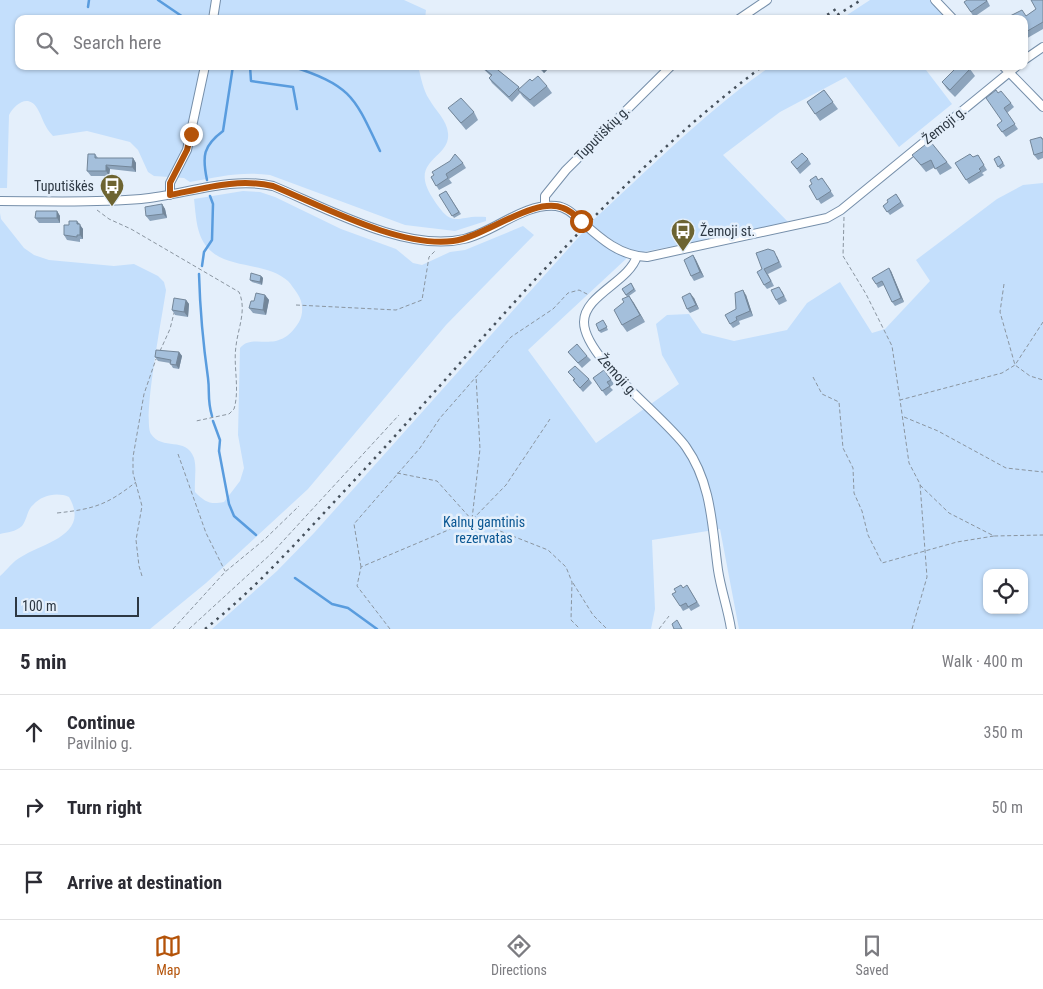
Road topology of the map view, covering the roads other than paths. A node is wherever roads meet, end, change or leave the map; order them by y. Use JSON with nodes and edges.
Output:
{"nodes":[{"id":1,"x":216,"y":0,"type":"edge"},
{"id":2,"x":767,"y":0,"type":"edge"},
{"id":3,"x":935,"y":0,"type":"edge"},
{"id":4,"x":214,"y":15,"type":"edge"},
{"id":5,"x":745,"y":15,"type":"edge"},
{"id":6,"x":949,"y":15,"type":"edge"},
{"id":7,"x":1043,"y":47,"type":"edge"},
{"id":8,"x":1028,"y":57,"type":"edge"},
{"id":9,"x":204,"y":70,"type":"edge"},
{"id":10,"x":667,"y":70,"type":"edge"},
{"id":11,"x":1008,"y":70,"type":"edge"},
{"id":12,"x":1010,"y":72,"type":"junction"},
{"id":13,"x":1043,"y":107,"type":"edge"},
{"id":14,"x":170,"y":195,"type":"junction"},
{"id":15,"x":0,"y":201,"type":"edge"},
{"id":16,"x":545,"y":206,"type":"junction"},
{"id":17,"x":637,"y":256,"type":"junction"},
{"id":18,"x":731,"y":629,"type":"edge"}],
"edges":[{"from":1,"to":4,"type":"street"},
{"from":2,"to":5,"type":"street"},
{"from":3,"to":6,"type":"street"},
{"from":7,"to":8,"type":"street"},
{"from":9,"to":14,"type":"street"},
{"from":10,"to":16,"type":"street","name":"Tuputiškių g."},
{"from":11,"to":12,"type":"street"},
{"from":12,"to":13,"type":"street"},
{"from":12,"to":17,"type":"street","name":"Žemoji g."},
{"from":14,"to":15,"type":"street"},
{"from":14,"to":16,"type":"street"},
{"from":16,"to":17,"type":"street"},
{"from":17,"to":18,"type":"street","name":"Žemoji g."}]}
